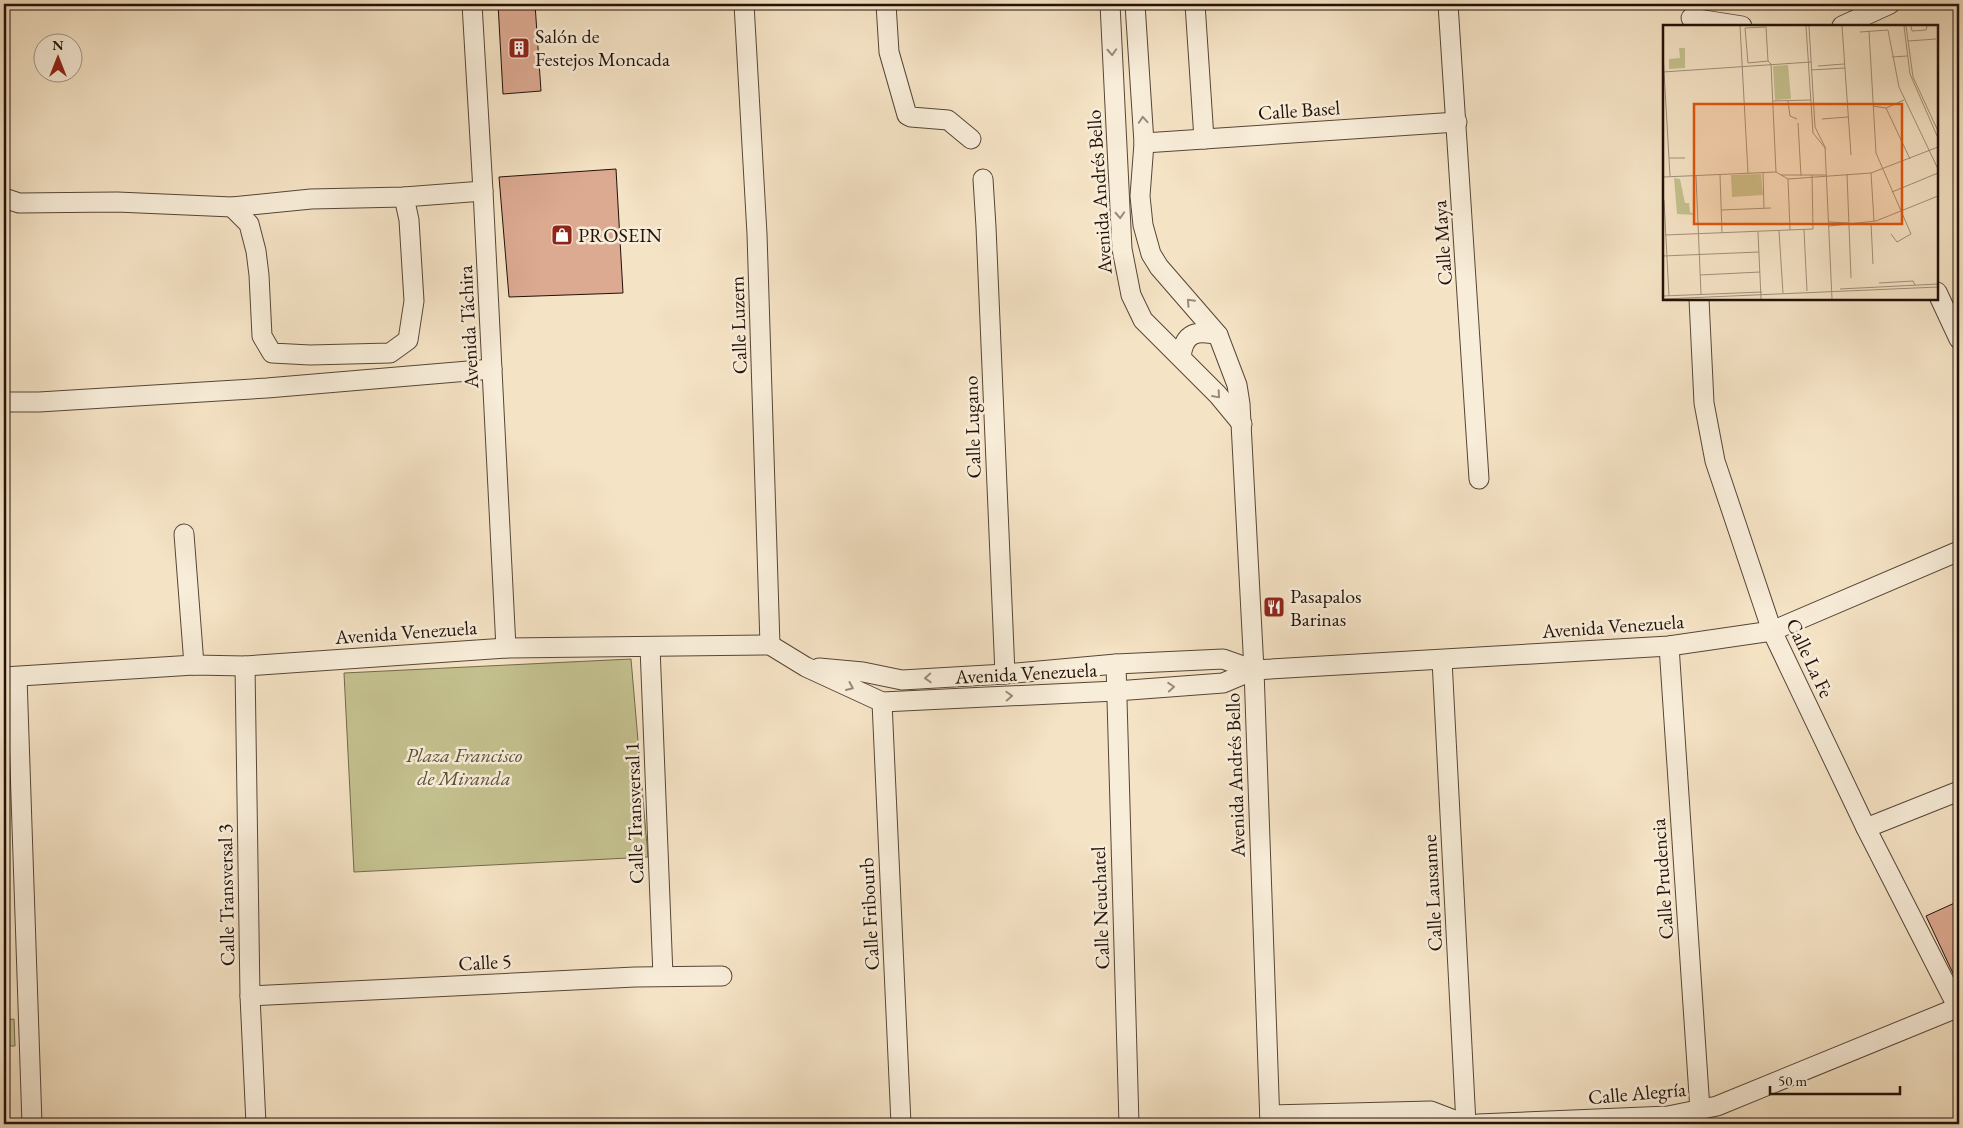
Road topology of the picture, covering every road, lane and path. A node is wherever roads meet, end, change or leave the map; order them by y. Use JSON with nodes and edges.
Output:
{"nodes":[{"id":1,"x":472,"y":4,"type":"edge"},
{"id":2,"x":744,"y":4,"type":"edge"},
{"id":3,"x":886,"y":4,"type":"edge"},
{"id":4,"x":1110,"y":4,"type":"edge"},
{"id":5,"x":1135,"y":4,"type":"edge"},
{"id":6,"x":1195,"y":4,"type":"edge"},
{"id":7,"x":1448,"y":4,"type":"edge"},
{"id":8,"x":1890,"y":4,"type":"edge"},
{"id":9,"x":1690,"y":16,"type":"edge"},
{"id":10,"x":1737,"y":25,"type":"edge"},
{"id":11,"x":1844,"y":25,"type":"edge"},
{"id":12,"x":1457,"y":122,"type":"junction"},
{"id":13,"x":971,"y":139,"type":"dead end"},
{"id":14,"x":1204,"y":139,"type":"junction"},
{"id":15,"x":1144,"y":142,"type":"junction"},
{"id":16,"x":983,"y":179,"type":"dead end"},
{"id":17,"x":483,"y":190,"type":"junction"},
{"id":18,"x":404,"y":197,"type":"junction"},
{"id":19,"x":4,"y":198,"type":"edge"},
{"id":20,"x":232,"y":207,"type":"junction"},
{"id":21,"x":1938,"y":294,"type":"edge"},
{"id":22,"x":1699,"y":300,"type":"edge"},
{"id":23,"x":1218,"y":335,"type":"junction"},
{"id":24,"x":1959,"y":339,"type":"edge"},
{"id":25,"x":1181,"y":357,"type":"junction"},
{"id":26,"x":1230,"y":362,"type":"junction"},
{"id":27,"x":492,"y":369,"type":"junction"},
{"id":28,"x":1198,"y":375,"type":"junction"},
{"id":29,"x":4,"y":402,"type":"edge"},
{"id":30,"x":1242,"y":424,"type":"junction"},
{"id":31,"x":1479,"y":479,"type":"dead end"},
{"id":32,"x":184,"y":534,"type":"dead end"},
{"id":33,"x":1959,"y":551,"type":"edge"},
{"id":34,"x":1772,"y":631,"type":"junction"},
{"id":35,"x":770,"y":644,"type":"junction"},
{"id":36,"x":1668,"y":646,"type":"junction"},
{"id":37,"x":650,"y":647,"type":"junction"},
{"id":38,"x":506,"y":648,"type":"junction"},
{"id":39,"x":1442,"y":660,"type":"junction"},
{"id":40,"x":1116,"y":664,"type":"junction"},
{"id":41,"x":194,"y":665,"type":"junction"},
{"id":42,"x":245,"y":666,"type":"junction"},
{"id":43,"x":806,"y":667,"type":"junction"},
{"id":44,"x":1254,"y":670,"type":"junction"},
{"id":45,"x":1005,"y":674,"type":"junction"},
{"id":46,"x":10,"y":677,"type":"edge"},
{"id":47,"x":1116,"y":691,"type":"junction"},
{"id":48,"x":882,"y":702,"type":"junction"},
{"id":49,"x":1959,"y":791,"type":"edge"},
{"id":50,"x":1866,"y":828,"type":"junction"},
{"id":51,"x":663,"y":976,"type":"junction"},
{"id":52,"x":722,"y":976,"type":"dead end"},
{"id":53,"x":250,"y":996,"type":"junction"},
{"id":54,"x":1959,"y":1008,"type":"edge"},
{"id":55,"x":1700,"y":1110,"type":"junction"},
{"id":56,"x":1270,"y":1120,"type":"edge"},
{"id":57,"x":1668,"y":1120,"type":"edge"},
{"id":58,"x":32,"y":1124,"type":"edge"},
{"id":59,"x":256,"y":1124,"type":"edge"},
{"id":60,"x":901,"y":1124,"type":"edge"},
{"id":61,"x":1129,"y":1124,"type":"edge"},
{"id":62,"x":1465,"y":1124,"type":"edge"},
{"id":63,"x":1478,"y":1124,"type":"edge"}],
"edges":[{"from":1,"to":17,"type":"street","name":"Avenida Táchira"},
{"from":2,"to":35,"type":"street","name":"Calle Luzern"},
{"from":3,"to":13,"type":"street"},
{"from":4,"to":25,"type":"street","name":"Avenida Andrés Bello","one_way":true},
{"from":15,"to":5,"type":"street","name":"Avenida Andrés Bello","one_way":true},
{"from":6,"to":14,"type":"street"},
{"from":7,"to":12,"type":"street","name":"Calle Maya"},
{"from":8,"to":11,"type":"street"},
{"from":9,"to":10,"type":"street"},
{"from":12,"to":14,"type":"street","name":"Calle Basel"},
{"from":12,"to":31,"type":"street","name":"Calle Maya"},
{"from":14,"to":15,"type":"street","name":"Calle Basel"},
{"from":23,"to":15,"type":"street","name":"Avenida Andrés Bello","one_way":true},
{"from":16,"to":45,"type":"street","name":"Calle Lugano"},
{"from":17,"to":18,"type":"street"},
{"from":17,"to":27,"type":"street","name":"Avenida Táchira"},
{"from":18,"to":20,"type":"street"},
{"from":18,"to":20,"type":"street"},
{"from":19,"to":20,"type":"street"},
{"from":21,"to":24,"type":"street"},
{"from":22,"to":34,"type":"street","name":"Calle La Fe"},
{"from":23,"to":25,"type":"street"},
{"from":23,"to":26,"type":"street","name":"Avenida Andrés Bello"},
{"from":25,"to":28,"type":"street","name":"Avenida Andrés Bello"},
{"from":26,"to":28,"type":"street"},
{"from":26,"to":30,"type":"street","name":"Avenida Andrés Bello"},
{"from":27,"to":29,"type":"street"},
{"from":27,"to":38,"type":"street","name":"Avenida Táchira"},
{"from":28,"to":30,"type":"street","name":"Avenida Andrés Bello","one_way":true},
{"from":30,"to":44,"type":"street","name":"Avenida Andrés Bello"},
{"from":32,"to":41,"type":"street"},
{"from":33,"to":34,"type":"street","name":"Avenida Venezuela"},
{"from":34,"to":36,"type":"street","name":"Avenida Venezuela"},
{"from":34,"to":50,"type":"street","name":"Calle La Fe"},
{"from":35,"to":37,"type":"street","name":"Avenida Venezuela"},
{"from":35,"to":43,"type":"street","name":"Avenida Venezuela"},
{"from":36,"to":39,"type":"street","name":"Avenida Venezuela"},
{"from":36,"to":55,"type":"street","name":"Calle Prudencia"},
{"from":37,"to":38,"type":"street","name":"Avenida Venezuela"},
{"from":37,"to":51,"type":"street","name":"Calle Transversal 1"},
{"from":38,"to":42,"type":"street","name":"Avenida Venezuela"},
{"from":39,"to":44,"type":"street","name":"Avenida Venezuela"},
{"from":39,"to":62,"type":"street","name":"Calle Lausanne"},
{"from":40,"to":44,"type":"street","name":"Avenida Venezuela"},
{"from":40,"to":45,"type":"street","name":"Avenida Venezuela"},
{"from":40,"to":47,"type":"street","name":"Calle Neuchatel"},
{"from":41,"to":42,"type":"street","name":"Avenida Venezuela"},
{"from":41,"to":46,"type":"street","name":"Avenida Venezuela"},
{"from":42,"to":53,"type":"street","name":"Calle Transversal 3"},
{"from":45,"to":43,"type":"street","name":"Avenida Venezuela","one_way":true},
{"from":43,"to":48,"type":"street","name":"Avenida Venezuela","one_way":true},
{"from":47,"to":44,"type":"street","name":"Avenida Venezuela","one_way":true},
{"from":44,"to":56,"type":"street","name":"Avenida Andrés Bello"},
{"from":46,"to":58,"type":"street"},
{"from":48,"to":47,"type":"street","name":"Avenida Venezuela","one_way":true},
{"from":47,"to":61,"type":"street","name":"Calle Neuchatel"},
{"from":48,"to":60,"type":"street","name":"Calle Fribourb"},
{"from":49,"to":50,"type":"street"},
{"from":50,"to":54,"type":"street","name":"Calle La Fe"},
{"from":51,"to":52,"type":"street","name":"Calle 5"},
{"from":51,"to":53,"type":"street","name":"Calle 5"},
{"from":53,"to":59,"type":"street","name":"Calle Transversal 3"},
{"from":54,"to":55,"type":"street","name":"Calle Alegría"},
{"from":55,"to":57,"type":"street","name":"Calle Alegría"},
{"from":56,"to":62,"type":"street"},
{"from":57,"to":63,"type":"street","name":"Calle Alegría"}]}
